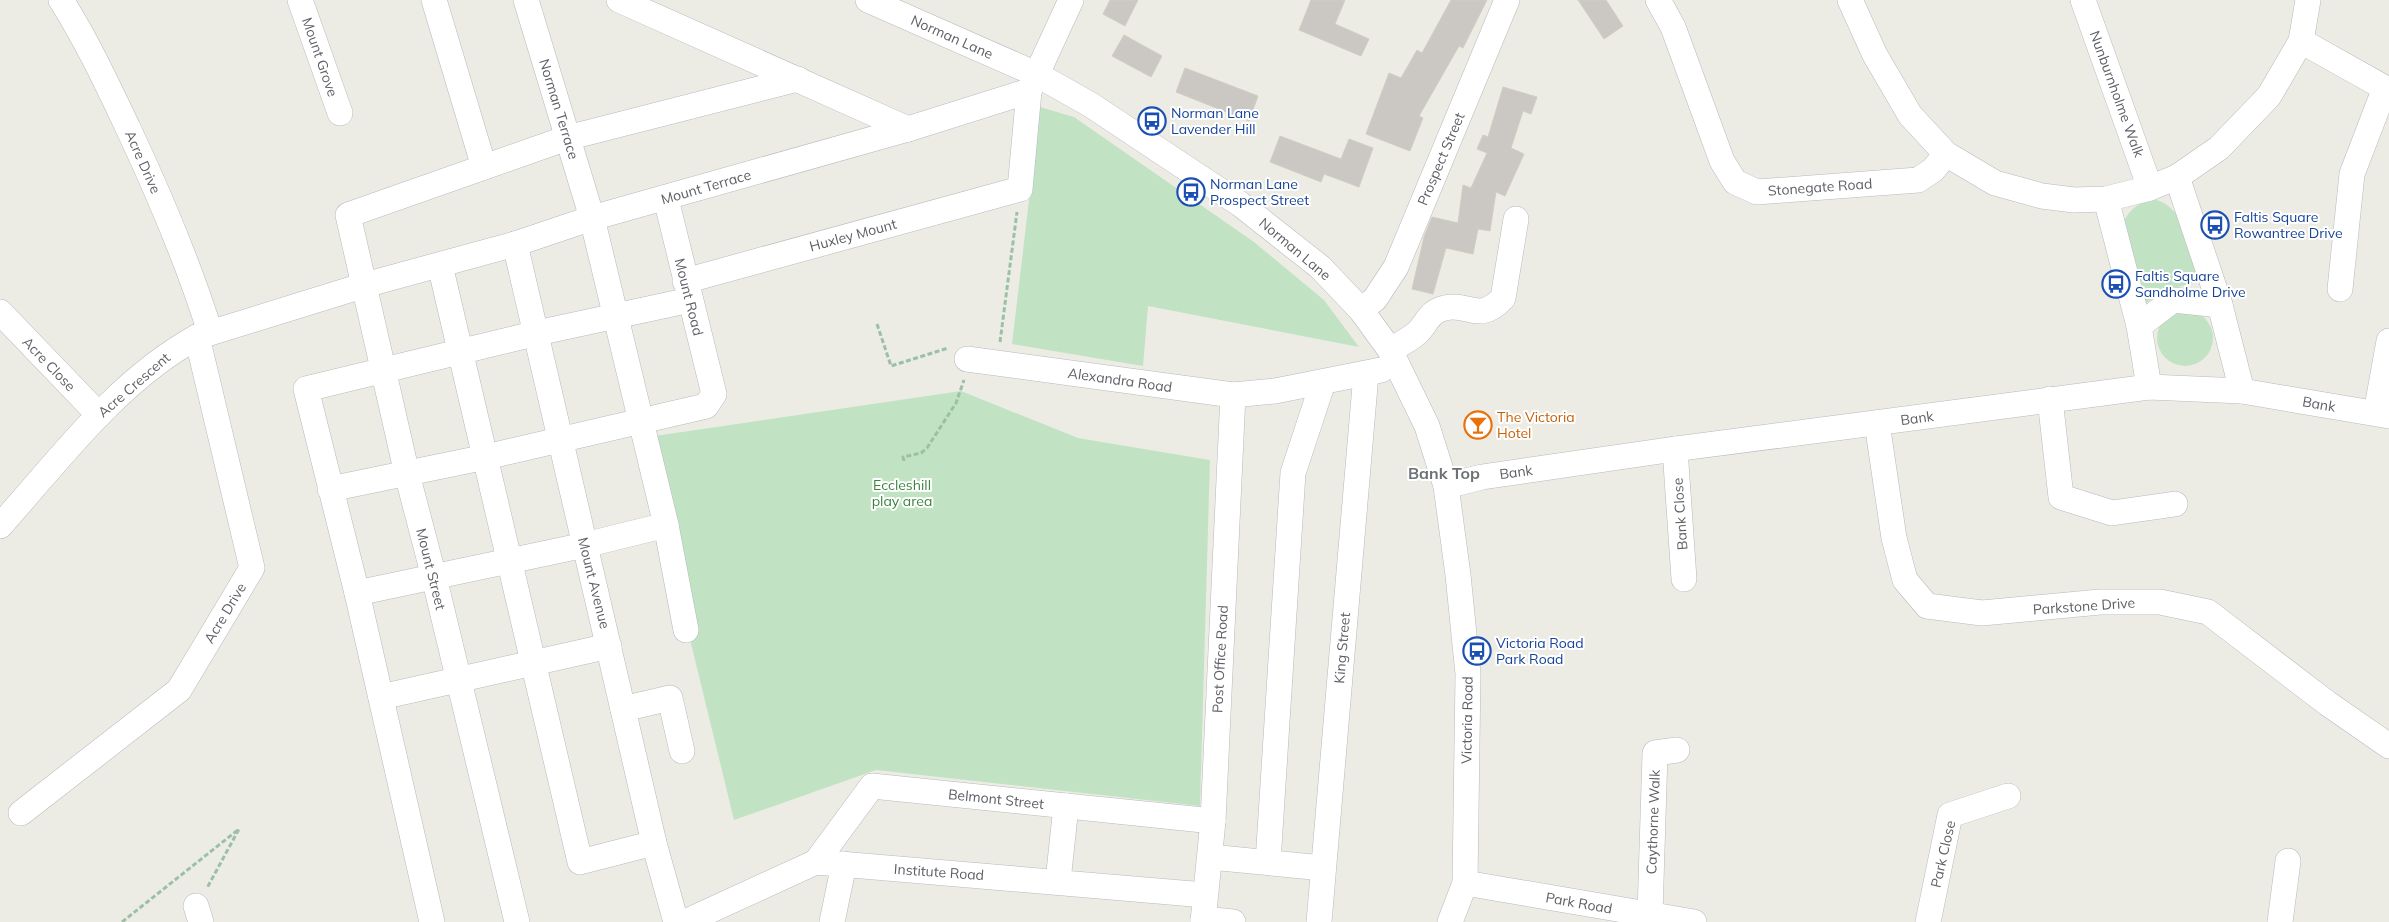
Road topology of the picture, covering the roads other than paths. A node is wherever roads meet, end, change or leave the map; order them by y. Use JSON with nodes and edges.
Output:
{"nodes":[{"id":1,"x":61,"y":0,"type":"edge"},
{"id":2,"x":300,"y":0,"type":"edge"},
{"id":3,"x":434,"y":0,"type":"edge"},
{"id":4,"x":526,"y":0,"type":"edge"},
{"id":5,"x":619,"y":0,"type":"edge"},
{"id":6,"x":868,"y":0,"type":"edge"},
{"id":7,"x":1072,"y":0,"type":"edge"},
{"id":8,"x":1508,"y":0,"type":"edge"},
{"id":9,"x":1658,"y":0,"type":"edge"},
{"id":10,"x":1850,"y":0,"type":"edge"},
{"id":11,"x":2084,"y":0,"type":"edge"},
{"id":12,"x":2308,"y":0,"type":"edge"},
{"id":13,"x":2301,"y":41,"type":"junction"},
{"id":14,"x":798,"y":79,"type":"junction"},
{"id":15,"x":1032,"y":82,"type":"junction"},
{"id":16,"x":340,"y":113,"type":"dead end"},
{"id":17,"x":908,"y":129,"type":"junction"},
{"id":18,"x":567,"y":138,"type":"junction"},
{"id":19,"x":1946,"y":154,"type":"junction"},
{"id":20,"x":484,"y":167,"type":"junction"},
{"id":21,"x":2177,"y":177,"type":"junction"},
{"id":22,"x":2150,"y":188,"type":"junction"},
{"id":23,"x":666,"y":199,"type":"junction"},
{"id":24,"x":2106,"y":199,"type":"junction"},
{"id":25,"x":592,"y":218,"type":"junction"},
{"id":26,"x":1516,"y":219,"type":"dead end"},
{"id":27,"x":514,"y":244,"type":"junction"},
{"id":28,"x":440,"y":265,"type":"junction"},
{"id":29,"x":365,"y":285,"type":"junction"},
{"id":30,"x":2340,"y":288,"type":"dead end"},
{"id":31,"x":687,"y":290,"type":"junction"},
{"id":32,"x":2220,"y":305,"type":"junction"},
{"id":33,"x":1361,"y":310,"type":"junction"},
{"id":34,"x":0,"y":312,"type":"edge"},
{"id":35,"x":617,"y":316,"type":"junction"},
{"id":36,"x":2139,"y":326,"type":"junction"},
{"id":37,"x":536,"y":333,"type":"junction"},
{"id":38,"x":203,"y":335,"type":"junction"},
{"id":39,"x":2389,"y":340,"type":"edge"},
{"id":40,"x":461,"y":352,"type":"junction"},
{"id":41,"x":1394,"y":358,"type":"junction"},
{"id":42,"x":967,"y":359,"type":"road end"},
{"id":43,"x":384,"y":370,"type":"junction"},
{"id":44,"x":1366,"y":374,"type":"junction"},
{"id":45,"x":1322,"y":382,"type":"junction"},
{"id":46,"x":2149,"y":387,"type":"junction"},
{"id":47,"x":2242,"y":391,"type":"junction"},
{"id":48,"x":1233,"y":395,"type":"junction"},
{"id":49,"x":2050,"y":399,"type":"junction"},
{"id":50,"x":2383,"y":414,"type":"edge"},
{"id":51,"x":98,"y":415,"type":"junction"},
{"id":52,"x":641,"y":422,"type":"junction"},
{"id":53,"x":1877,"y":423,"type":"junction"},
{"id":54,"x":560,"y":440,"type":"junction"},
{"id":55,"x":1675,"y":448,"type":"junction"},
{"id":56,"x":486,"y":457,"type":"junction"},
{"id":57,"x":407,"y":474,"type":"junction"},
{"id":58,"x":1446,"y":486,"type":"junction"},
{"id":59,"x":330,"y":489,"type":"junction"},
{"id":60,"x":2175,"y":504,"type":"dead end"},
{"id":61,"x":666,"y":525,"type":"junction"},
{"id":62,"x":0,"y":526,"type":"edge"},
{"id":63,"x":585,"y":546,"type":"junction"},
{"id":64,"x":508,"y":561,"type":"junction"},
{"id":65,"x":434,"y":577,"type":"junction"},
{"id":66,"x":1684,"y":579,"type":"dead end"},
{"id":67,"x":357,"y":593,"type":"junction"},
{"id":68,"x":686,"y":630,"type":"dead end"},
{"id":69,"x":609,"y":646,"type":"junction"},
{"id":70,"x":534,"y":664,"type":"junction"},
{"id":71,"x":458,"y":680,"type":"junction"},
{"id":72,"x":381,"y":697,"type":"junction"},
{"id":73,"x":623,"y":709,"type":"junction"},
{"id":74,"x":2389,"y":746,"type":"edge"},
{"id":75,"x":1677,"y":750,"type":"dead end"},
{"id":76,"x":682,"y":752,"type":"dead end"},
{"id":77,"x":2008,"y":796,"type":"dead end"},
{"id":78,"x":1066,"y":806,"type":"junction"},
{"id":79,"x":21,"y":814,"type":"dead end"},
{"id":80,"x":1213,"y":821,"type":"junction"},
{"id":81,"x":654,"y":843,"type":"junction"},
{"id":82,"x":1210,"y":857,"type":"junction"},
{"id":83,"x":2288,"y":861,"type":"dead end"},
{"id":84,"x":816,"y":862,"type":"junction"},
{"id":85,"x":1268,"y":862,"type":"junction"},
{"id":86,"x":844,"y":864,"type":"junction"},
{"id":87,"x":1323,"y":868,"type":"junction"},
{"id":88,"x":1058,"y":881,"type":"junction"},
{"id":89,"x":1464,"y":883,"type":"junction"},
{"id":90,"x":1204,"y":912,"type":"edge"},
{"id":91,"x":1650,"y":914,"type":"junction"},
{"id":92,"x":432,"y":922,"type":"edge"},
{"id":93,"x":517,"y":922,"type":"edge"},
{"id":94,"x":676,"y":922,"type":"edge"},
{"id":95,"x":685,"y":922,"type":"edge"},
{"id":96,"x":832,"y":922,"type":"edge"},
{"id":97,"x":1233,"y":922,"type":"edge"},
{"id":98,"x":1319,"y":922,"type":"edge"},
{"id":99,"x":1450,"y":922,"type":"edge"},
{"id":100,"x":1694,"y":922,"type":"edge"},
{"id":101,"x":1928,"y":922,"type":"edge"},
{"id":102,"x":2280,"y":922,"type":"edge"}],
"edges":[{"from":1,"to":38,"type":"street","name":"Acre Drive"},
{"from":2,"to":16,"type":"street","name":"Mount Grove"},
{"from":3,"to":20,"type":"street"},
{"from":4,"to":18,"type":"street","name":"Norman Terrace"},
{"from":5,"to":14,"type":"street"},
{"from":6,"to":15,"type":"street","name":"Norman Lane"},
{"from":7,"to":15,"type":"street"},
{"from":8,"to":33,"type":"street","name":"Prospect Street"},
{"from":9,"to":19,"type":"street","name":"Stonegate Road"},
{"from":10,"to":19,"type":"street"},
{"from":11,"to":22,"type":"street","name":"Nunburnholme Walk"},
{"from":12,"to":13,"type":"street"},
{"from":13,"to":21,"type":"street"},
{"from":13,"to":30,"type":"street"},
{"from":14,"to":17,"type":"street"},
{"from":14,"to":18,"type":"street"},
{"from":15,"to":17,"type":"street","name":"Mount Terrace"},
{"from":15,"to":31,"type":"street","name":"Huxley Mount"},
{"from":15,"to":33,"type":"street","name":"Norman Lane"},
{"from":17,"to":23,"type":"street","name":"Mount Terrace"},
{"from":18,"to":20,"type":"street"},
{"from":18,"to":25,"type":"street","name":"Norman Terrace"},
{"from":19,"to":24,"type":"street"},
{"from":20,"to":29,"type":"street","name":"Mount Street"},
{"from":21,"to":22,"type":"street"},
{"from":21,"to":32,"type":"street"},
{"from":22,"to":24,"type":"street"},
{"from":23,"to":25,"type":"street","name":"Mount Terrace"},
{"from":23,"to":31,"type":"street","name":"Mount Road"},
{"from":24,"to":36,"type":"street"},
{"from":25,"to":27,"type":"street","name":"Mount Terrace"},
{"from":25,"to":35,"type":"street","name":"Norman Terrace"},
{"from":26,"to":41,"type":"street","name":"Alexandra Road"},
{"from":27,"to":28,"type":"street","name":"Mount Terrace"},
{"from":27,"to":37,"type":"street","name":"Mount Avenue"},
{"from":28,"to":29,"type":"street","name":"Mount Terrace"},
{"from":28,"to":40,"type":"street"},
{"from":29,"to":38,"type":"street","name":"Acre Crescent"},
{"from":29,"to":43,"type":"street","name":"Mount Street"},
{"from":31,"to":35,"type":"street","name":"Huxley Mount"},
{"from":31,"to":52,"type":"street","name":"Mount Road"},
{"from":32,"to":36,"type":"street"},
{"from":32,"to":47,"type":"street"},
{"from":33,"to":41,"type":"street","name":"Norman Lane"},
{"from":34,"to":51,"type":"street","name":"Acre Close"},
{"from":35,"to":37,"type":"street","name":"Huxley Mount"},
{"from":35,"to":52,"type":"street","name":"Norman Terrace"},
{"from":36,"to":46,"type":"street"},
{"from":37,"to":40,"type":"street","name":"Huxley Mount"},
{"from":37,"to":54,"type":"street","name":"Mount Avenue"},
{"from":38,"to":51,"type":"street","name":"Acre Crescent"},
{"from":38,"to":79,"type":"street","name":"Acre Drive"},
{"from":39,"to":50,"type":"street"},
{"from":40,"to":43,"type":"street","name":"Huxley Mount"},
{"from":40,"to":56,"type":"street"},
{"from":41,"to":44,"type":"street","name":"Alexandra Road"},
{"from":41,"to":58,"type":"street","name":"Norman Lane"},
{"from":42,"to":48,"type":"street","name":"Alexandra Road"},
{"from":43,"to":57,"type":"street","name":"Mount Street"},
{"from":43,"to":59,"type":"street","name":"Huxley Mount"},
{"from":44,"to":45,"type":"street","name":"Alexandra Road"},
{"from":44,"to":87,"type":"street","name":"King Street"},
{"from":45,"to":48,"type":"street","name":"Alexandra Road"},
{"from":45,"to":85,"type":"street"},
{"from":46,"to":47,"type":"street","name":"Bank"},
{"from":46,"to":49,"type":"street","name":"Bank"},
{"from":47,"to":50,"type":"street","name":"Bank"},
{"from":48,"to":80,"type":"street","name":"Post Office Road"},
{"from":49,"to":53,"type":"street","name":"Bank"},
{"from":49,"to":60,"type":"street"},
{"from":51,"to":62,"type":"street","name":"Acre Crescent"},
{"from":52,"to":54,"type":"street"},
{"from":52,"to":61,"type":"street","name":"Norman Terrace"},
{"from":53,"to":55,"type":"street","name":"Bank"},
{"from":53,"to":74,"type":"street","name":"Parkstone Drive"},
{"from":54,"to":56,"type":"street"},
{"from":54,"to":63,"type":"street","name":"Mount Avenue"},
{"from":55,"to":58,"type":"street","name":"Bank"},
{"from":55,"to":66,"type":"street","name":"Bank Close"},
{"from":56,"to":57,"type":"street"},
{"from":56,"to":64,"type":"street"},
{"from":57,"to":59,"type":"street"},
{"from":57,"to":65,"type":"street","name":"Mount Street"},
{"from":58,"to":89,"type":"street","name":"Victoria Road"},
{"from":59,"to":67,"type":"street"},
{"from":61,"to":63,"type":"street"},
{"from":61,"to":68,"type":"street","name":"Norman Terrace"},
{"from":63,"to":64,"type":"street"},
{"from":63,"to":69,"type":"street","name":"Mount Avenue"},
{"from":64,"to":65,"type":"street"},
{"from":64,"to":70,"type":"street"},
{"from":65,"to":67,"type":"street"},
{"from":65,"to":71,"type":"street","name":"Mount Street"},
{"from":67,"to":72,"type":"street"},
{"from":69,"to":70,"type":"street"},
{"from":69,"to":73,"type":"street","name":"Mount Avenue"},
{"from":70,"to":71,"type":"street"},
{"from":70,"to":81,"type":"street"},
{"from":71,"to":72,"type":"street"},
{"from":71,"to":93,"type":"street","name":"Mount Street"},
{"from":72,"to":92,"type":"street"},
{"from":73,"to":76,"type":"street"},
{"from":73,"to":81,"type":"street","name":"Mount Avenue"},
{"from":75,"to":91,"type":"street","name":"Caythorne Walk"},
{"from":77,"to":101,"type":"street","name":"Park Close"},
{"from":78,"to":80,"type":"street","name":"Belmont Street"},
{"from":78,"to":84,"type":"street","name":"Belmont Street"},
{"from":78,"to":88,"type":"street"},
{"from":80,"to":82,"type":"street","name":"Post Office Road"},
{"from":81,"to":94,"type":"street","name":"Mount Avenue"},
{"from":82,"to":85,"type":"street"},
{"from":82,"to":90,"type":"street","name":"Post Office Road"},
{"from":83,"to":102,"type":"street"},
{"from":84,"to":86,"type":"street","name":"Institute Road"},
{"from":84,"to":95,"type":"street","name":"Institute Road"},
{"from":85,"to":87,"type":"street"},
{"from":86,"to":88,"type":"street","name":"Institute Road"},
{"from":86,"to":96,"type":"street"},
{"from":87,"to":98,"type":"street","name":"King Street"},
{"from":88,"to":90,"type":"street","name":"Institute Road"},
{"from":89,"to":91,"type":"street","name":"Park Road"},
{"from":89,"to":99,"type":"street","name":"Victoria Road"},
{"from":90,"to":97,"type":"street","name":"Institute Road"},
{"from":91,"to":100,"type":"street","name":"Park Road"}]}
